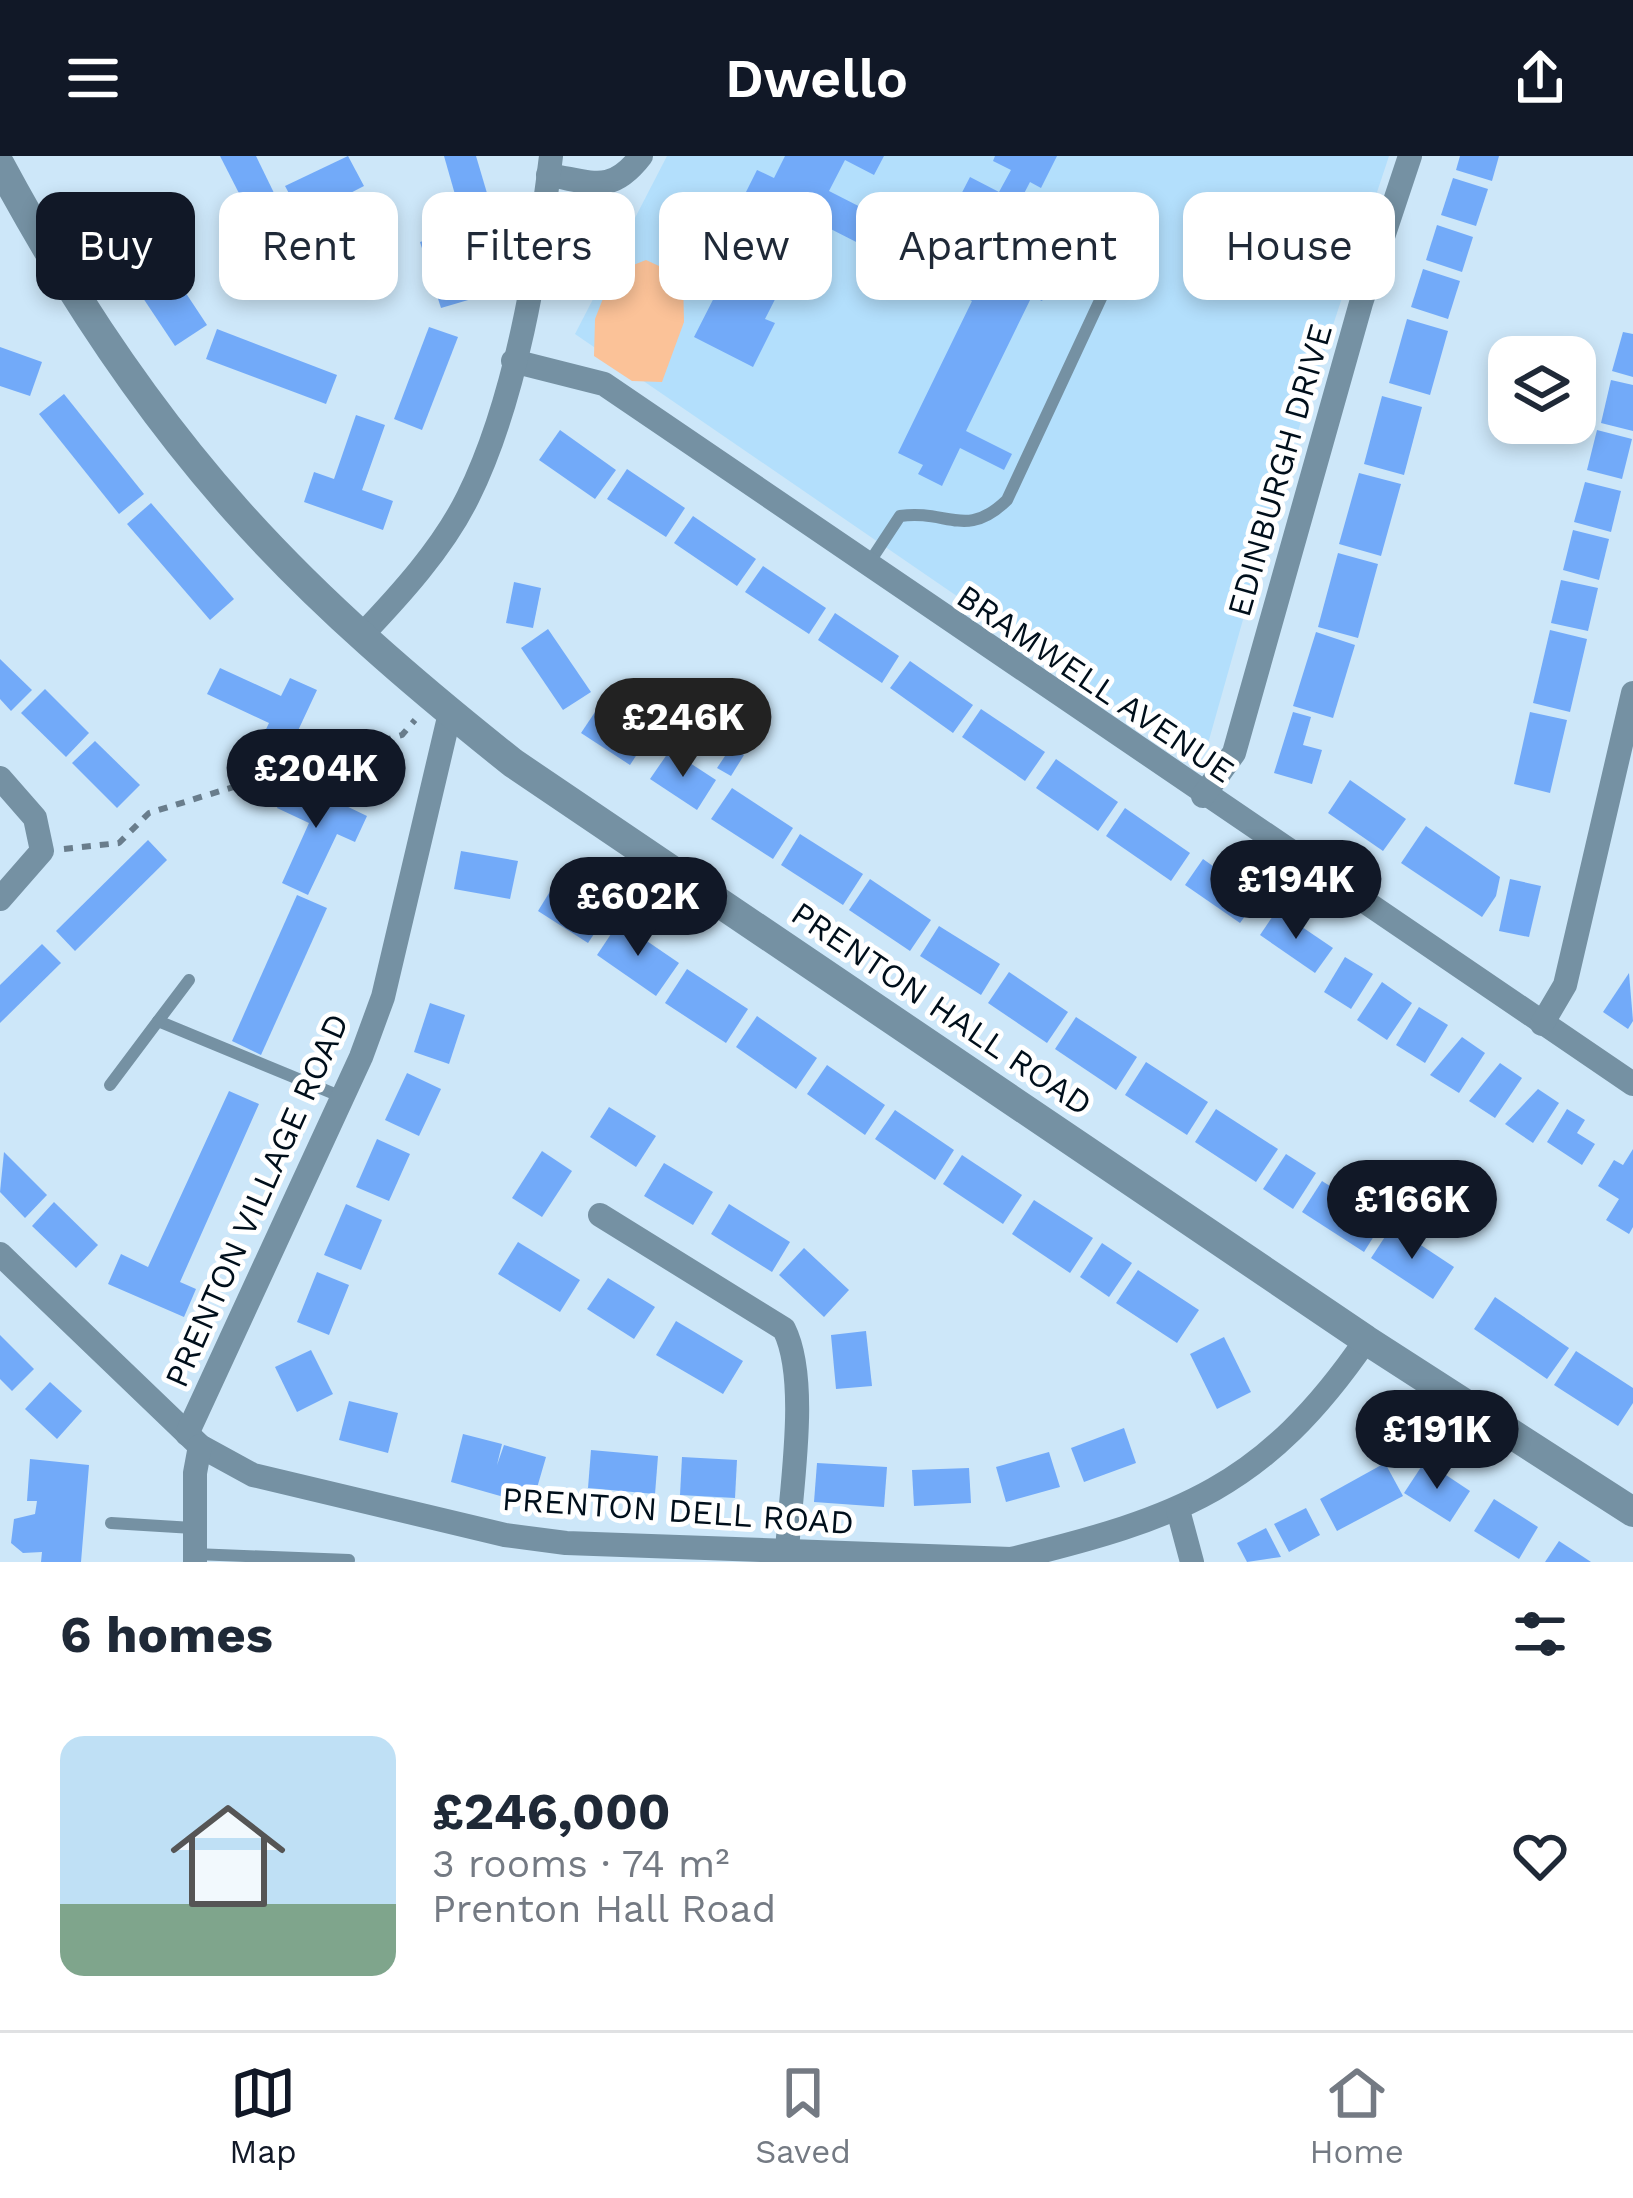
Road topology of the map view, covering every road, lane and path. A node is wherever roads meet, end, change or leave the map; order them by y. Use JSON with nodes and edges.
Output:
{"nodes":[{"id":1,"x":641,"y":156,"type":"edge"},
{"id":2,"x":1410,"y":156,"type":"edge"},
{"id":3,"x":0,"y":165,"type":"edge"},
{"id":4,"x":550,"y":166,"type":"edge"},
{"id":5,"x":1100,"y":300,"type":"edge"},
{"id":6,"x":513,"y":362,"type":"junction"},
{"id":7,"x":866,"y":567,"type":"junction"},
{"id":8,"x":361,"y":636,"type":"junction"},
{"id":9,"x":1633,"y":692,"type":"edge"},
{"id":10,"x":442,"y":706,"type":"junction"},
{"id":11,"x":0,"y":778,"type":"edge"},
{"id":12,"x":1203,"y":796,"type":"junction"},
{"id":13,"x":42,"y":850,"type":"junction"},
{"id":14,"x":0,"y":899,"type":"edge"},
{"id":15,"x":189,"y":980,"type":"dead end"},
{"id":16,"x":158,"y":1021,"type":"junction"},
{"id":17,"x":1542,"y":1024,"type":"junction"},
{"id":18,"x":1633,"y":1084,"type":"edge"},
{"id":19,"x":110,"y":1085,"type":"dead end"},
{"id":20,"x":343,"y":1097,"type":"junction"},
{"id":21,"x":600,"y":1215,"type":"dead end"},
{"id":22,"x":0,"y":1254,"type":"edge"},
{"id":23,"x":1366,"y":1340,"type":"junction"},
{"id":24,"x":194,"y":1440,"type":"junction"},
{"id":25,"x":1178,"y":1510,"type":"junction"},
{"id":26,"x":1633,"y":1512,"type":"edge"},
{"id":27,"x":111,"y":1523,"type":"dead end"},
{"id":28,"x":194,"y":1548,"type":"edge"},
{"id":29,"x":787,"y":1552,"type":"junction"},
{"id":30,"x":349,"y":1560,"type":"edge"},
{"id":31,"x":1192,"y":1562,"type":"edge"}],
"edges":[{"from":1,"to":4,"type":"street"},
{"from":2,"to":12,"type":"street","name":"EDINBURGH DRIVE"},
{"from":3,"to":8,"type":"street","name":"PRENTON HALL ROAD"},
{"from":4,"to":6,"type":"street"},
{"from":5,"to":7,"type":"lane"},
{"from":6,"to":7,"type":"street","name":"BRAMWELL AVENUE"},
{"from":6,"to":8,"type":"street"},
{"from":7,"to":12,"type":"street","name":"BRAMWELL AVENUE"},
{"from":8,"to":10,"type":"street","name":"PRENTON HALL ROAD"},
{"from":9,"to":17,"type":"street"},
{"from":10,"to":13,"type":"path"},
{"from":10,"to":20,"type":"street","name":"PRENTON VILLAGE ROAD"},
{"from":10,"to":23,"type":"street","name":"PRENTON HALL ROAD"},
{"from":11,"to":13,"type":"street"},
{"from":12,"to":17,"type":"street","name":"BRAMWELL AVENUE"},
{"from":13,"to":14,"type":"street"},
{"from":15,"to":16,"type":"lane"},
{"from":16,"to":19,"type":"lane"},
{"from":16,"to":20,"type":"lane"},
{"from":17,"to":18,"type":"street","name":"BRAMWELL AVENUE"},
{"from":20,"to":24,"type":"street","name":"PRENTON VILLAGE ROAD"},
{"from":21,"to":29,"type":"street"},
{"from":22,"to":24,"type":"street","name":"PRENTON DELL ROAD"},
{"from":23,"to":25,"type":"street","name":"PRENTON DELL ROAD"},
{"from":23,"to":26,"type":"street","name":"PRENTON HALL ROAD"},
{"from":24,"to":28,"type":"street","name":"PRENTON VILLAGE ROAD"},
{"from":24,"to":29,"type":"street","name":"PRENTON DELL ROAD"},
{"from":25,"to":29,"type":"street","name":"PRENTON DELL ROAD"},
{"from":25,"to":31,"type":"street"},
{"from":27,"to":28,"type":"lane"},
{"from":28,"to":30,"type":"lane"}]}
